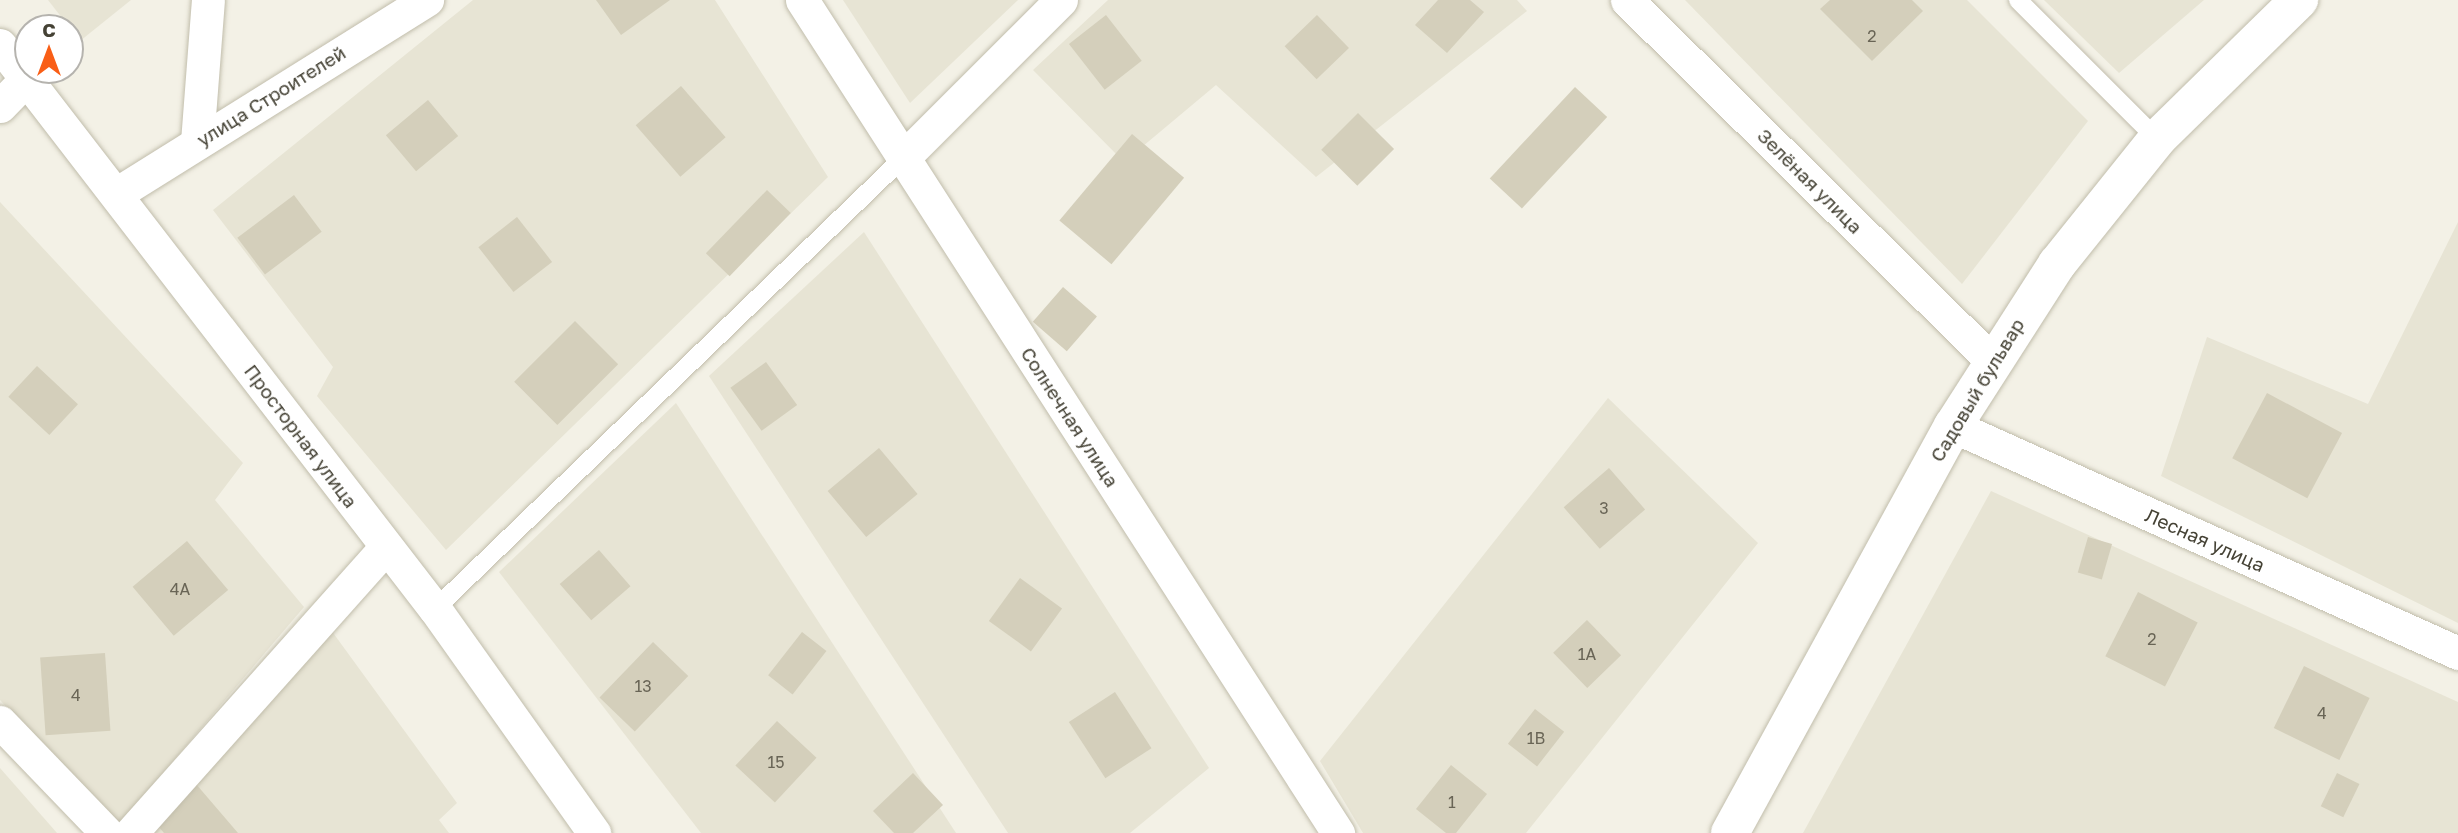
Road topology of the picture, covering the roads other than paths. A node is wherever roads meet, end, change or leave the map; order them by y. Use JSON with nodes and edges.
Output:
{"nodes":[{"id":1,"x":208,"y":0,"type":"edge"},
{"id":2,"x":427,"y":0,"type":"edge"},
{"id":3,"x":802,"y":0,"type":"edge"},
{"id":4,"x":1061,"y":0,"type":"edge"},
{"id":5,"x":1628,"y":0,"type":"edge"},
{"id":6,"x":2018,"y":0,"type":"edge"},
{"id":7,"x":2299,"y":0,"type":"edge"},
{"id":8,"x":0,"y":46,"type":"edge"},
{"id":9,"x":14,"y":63,"type":"edge"},
{"id":10,"x":21,"y":84,"type":"edge"},
{"id":11,"x":32,"y":84,"type":"edge"},
{"id":12,"x":0,"y":106,"type":"edge"},
{"id":13,"x":2157,"y":139,"type":"junction"},
{"id":14,"x":197,"y":142,"type":"junction"},
{"id":15,"x":904,"y":158,"type":"junction"},
{"id":16,"x":116,"y":194,"type":"junction"},
{"id":17,"x":1992,"y":362,"type":"junction"},
{"id":18,"x":1953,"y":426,"type":"junction"},
{"id":19,"x":386,"y":547,"type":"junction"},
{"id":20,"x":435,"y":608,"type":"junction"},
{"id":21,"x":2458,"y":653,"type":"edge"},
{"id":22,"x":0,"y":722,"type":"edge"},
{"id":23,"x":107,"y":833,"type":"edge"},
{"id":24,"x":131,"y":833,"type":"edge"},
{"id":25,"x":594,"y":833,"type":"edge"},
{"id":26,"x":1338,"y":833,"type":"edge"},
{"id":27,"x":1730,"y":833,"type":"edge"}],
"edges":[{"from":1,"to":14,"type":"street"},
{"from":2,"to":14,"type":"street","name":"улица Строителей"},
{"from":3,"to":15,"type":"street","name":"Солнечная улица"},
{"from":4,"to":15,"type":"street"},
{"from":5,"to":17,"type":"street","name":"Зелёная улица"},
{"from":6,"to":13,"type":"lane"},
{"from":7,"to":13,"type":"street","name":"Садовый бульвар"},
{"from":8,"to":9,"type":"street","name":"Просторная улица"},
{"from":10,"to":12,"type":"street"},
{"from":11,"to":16,"type":"street","name":"Просторная улица"},
{"from":13,"to":17,"type":"street","name":"Садовый бульвар"},
{"from":14,"to":16,"type":"street","name":"улица Строителей"},
{"from":15,"to":20,"type":"lane"},
{"from":15,"to":26,"type":"street","name":"Солнечная улица"},
{"from":16,"to":19,"type":"street","name":"Просторная улица"},
{"from":17,"to":18,"type":"street","name":"Садовый бульвар"},
{"from":18,"to":21,"type":"street","name":"Лесная улица"},
{"from":18,"to":27,"type":"street","name":"Садовый бульвар"},
{"from":19,"to":20,"type":"street","name":"Просторная улица"},
{"from":19,"to":24,"type":"street"},
{"from":20,"to":25,"type":"street","name":"Просторная улица"},
{"from":22,"to":23,"type":"street"}]}
